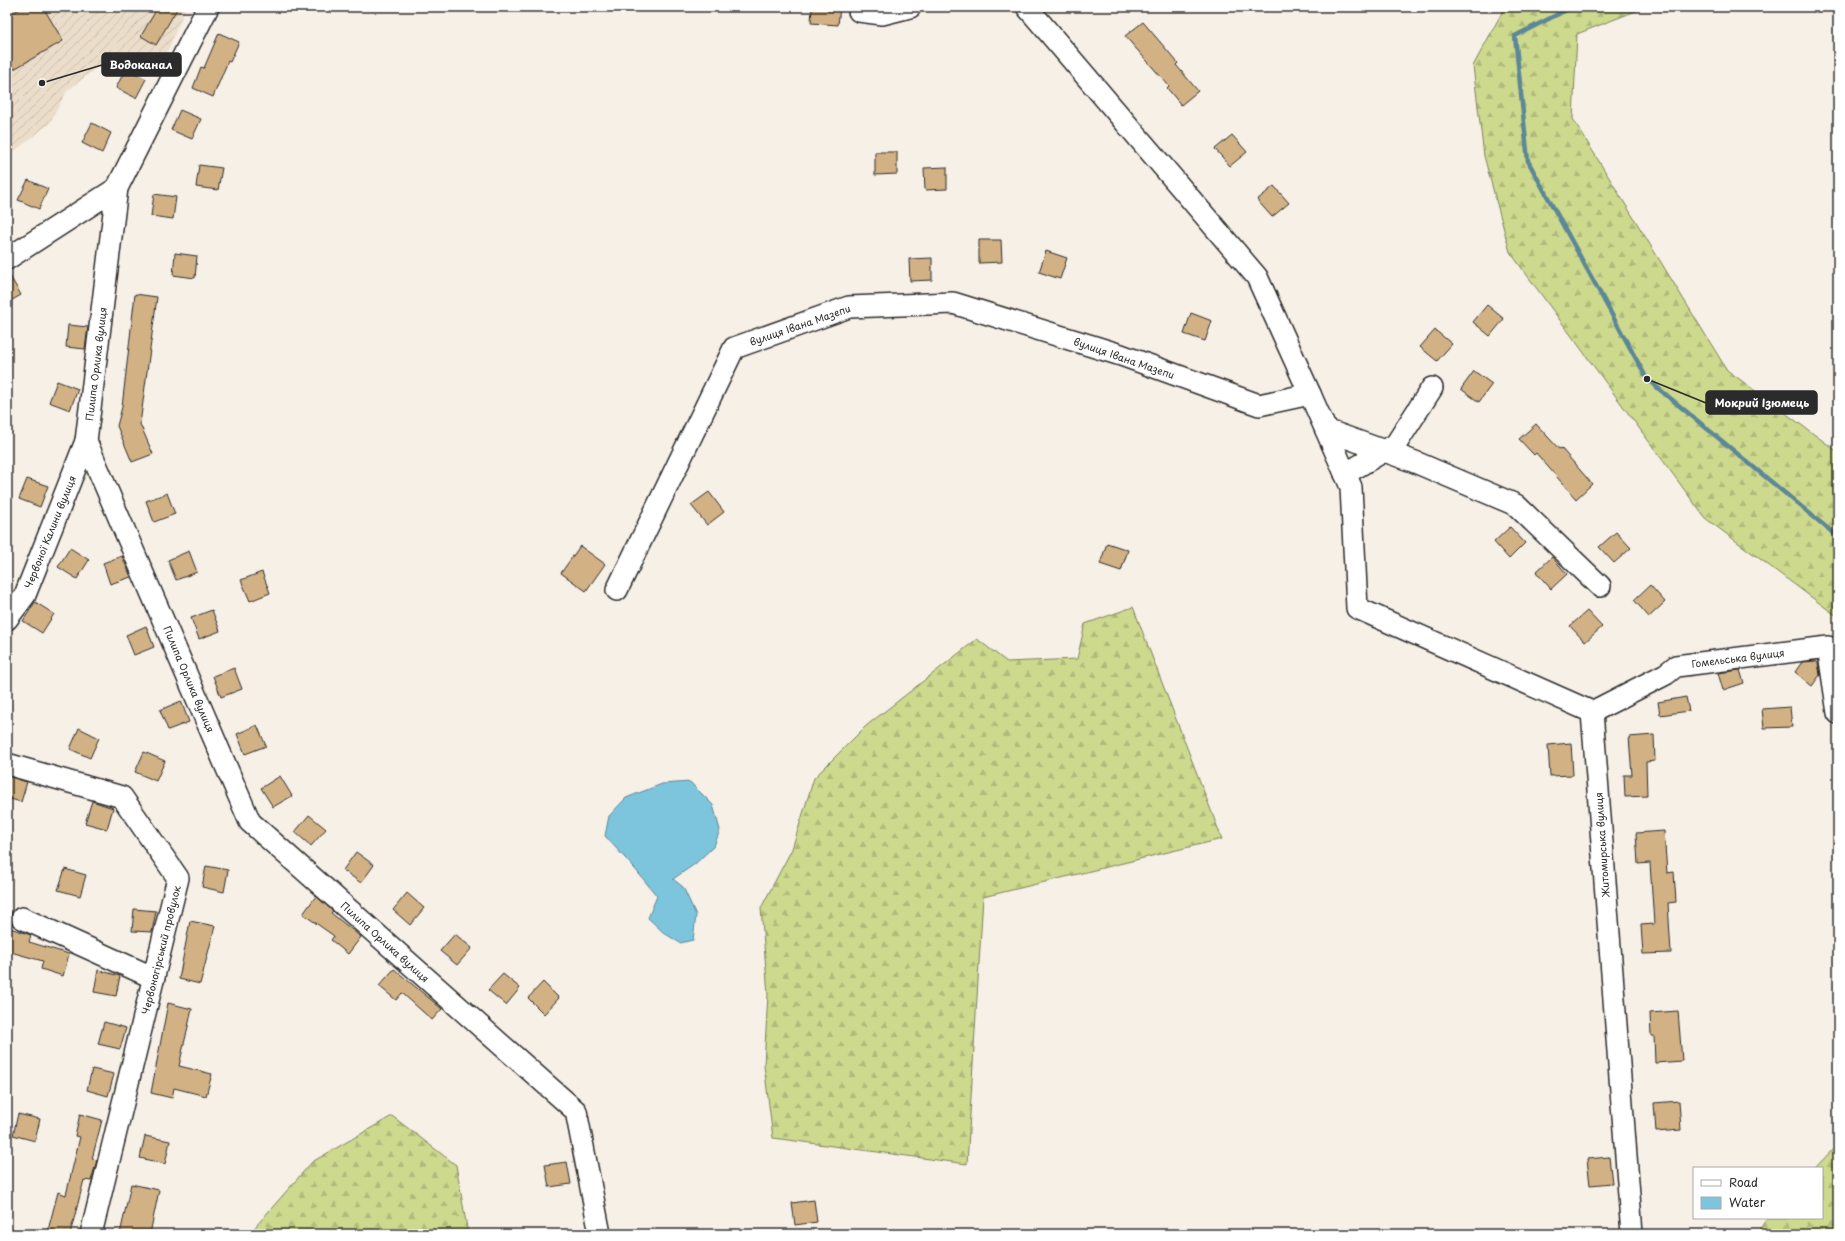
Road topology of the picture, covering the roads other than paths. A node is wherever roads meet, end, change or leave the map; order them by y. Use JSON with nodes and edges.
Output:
{"nodes":[{"id":1,"x":208,"y":7,"type":"edge"},
{"id":2,"x":910,"y":7,"type":"edge"},
{"id":3,"x":1027,"y":7,"type":"edge"},
{"id":4,"x":859,"y":11,"type":"dead end"},
{"id":5,"x":117,"y":188,"type":"junction"},
{"id":6,"x":7,"y":260,"type":"edge"},
{"id":7,"x":1432,"y":388,"type":"dead end"},
{"id":8,"x":1310,"y":394,"type":"junction"},
{"id":9,"x":1326,"y":430,"type":"junction"},
{"id":10,"x":86,"y":441,"type":"junction"},
{"id":11,"x":1383,"y":451,"type":"junction"},
{"id":12,"x":1345,"y":474,"type":"junction"},
{"id":13,"x":1600,"y":586,"type":"dead end"},
{"id":14,"x":617,"y":590,"type":"dead end"},
{"id":15,"x":7,"y":619,"type":"edge"},
{"id":16,"x":1592,"y":712,"type":"junction"},
{"id":17,"x":1838,"y":714,"type":"edge"},
{"id":18,"x":7,"y":764,"type":"edge"},
{"id":19,"x":22,"y":918,"type":"dead end"},
{"id":20,"x":154,"y":978,"type":"junction"},
{"id":21,"x":90,"y":1234,"type":"edge"},
{"id":22,"x":600,"y":1234,"type":"edge"},
{"id":23,"x":1632,"y":1234,"type":"edge"}],
"edges":[{"from":1,"to":5,"type":"street","name":"Пилипа Орлика вулиця"},
{"from":2,"to":4,"type":"street"},
{"from":3,"to":8,"type":"street"},
{"from":5,"to":6,"type":"street"},
{"from":5,"to":10,"type":"street","name":"Пилипа Орлика вулиця"},
{"from":7,"to":11,"type":"street"},
{"from":8,"to":9,"type":"street"},
{"from":8,"to":14,"type":"street","name":"вулиця Івана Мазепи"},
{"from":9,"to":11,"type":"street"},
{"from":9,"to":12,"type":"street"},
{"from":10,"to":15,"type":"street","name":"Червоної Калини вулиця"},
{"from":10,"to":22,"type":"street","name":"Пилипа Орлика вулиця"},
{"from":11,"to":12,"type":"street"},
{"from":11,"to":13,"type":"street"},
{"from":12,"to":16,"type":"street"},
{"from":16,"to":17,"type":"street","name":"Гомельська вулиця"},
{"from":16,"to":23,"type":"street","name":"Житомирська вулиця"},
{"from":18,"to":20,"type":"street","name":"Червоногірський провулок"},
{"from":19,"to":20,"type":"street"},
{"from":20,"to":21,"type":"street","name":"Червоногірський провулок"}]}
